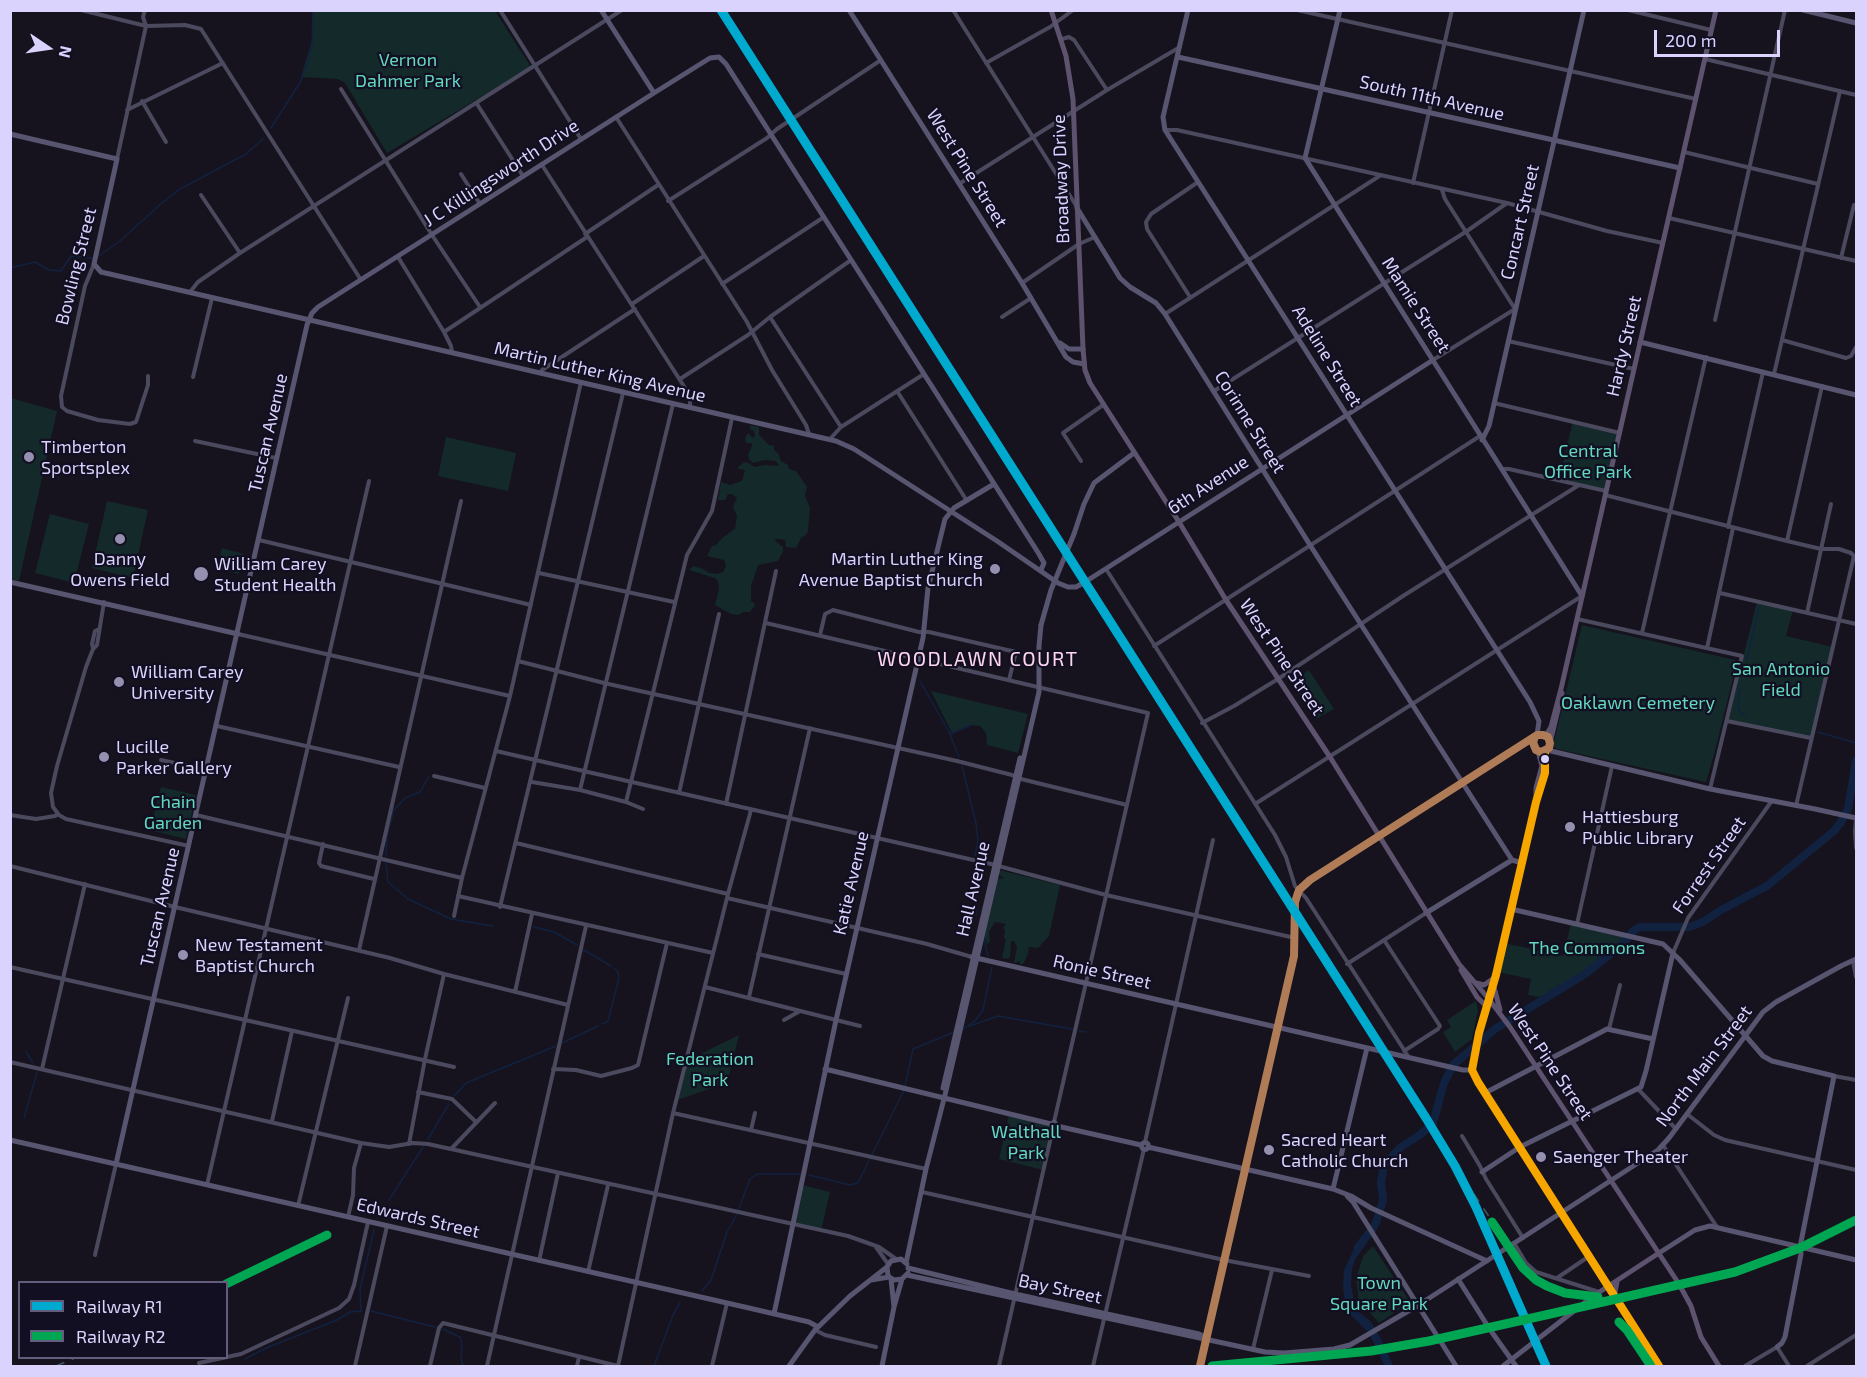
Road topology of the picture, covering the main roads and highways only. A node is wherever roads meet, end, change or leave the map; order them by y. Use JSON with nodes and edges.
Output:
{"nodes":[{"id":1,"x":1051,"y":10,"type":"edge"},
{"id":2,"x":1716,"y":10,"type":"edge"},
{"id":3,"x":1083,"y":349,"type":"joint"},
{"id":4,"x":1561,"y":688,"type":"junction"},
{"id":5,"x":1545,"y":735,"type":"junction"},
{"id":6,"x":1547,"y":749,"type":"junction"},
{"id":7,"x":1459,"y":964,"type":"junction"},
{"id":8,"x":1496,"y":975,"type":"junction"},
{"id":9,"x":1494,"y":982,"type":"junction"},
{"id":10,"x":1475,"y":983,"type":"junction"},
{"id":11,"x":1488,"y":998,"type":"junction"},
{"id":12,"x":1486,"y":1006,"type":"junction"},
{"id":13,"x":1501,"y":1014,"type":"junction"},
{"id":14,"x":1483,"y":1016,"type":"junction"},
{"id":15,"x":1659,"y":1253,"type":"junction"},
{"id":16,"x":1618,"y":1280,"type":"junction"},
{"id":17,"x":1614,"y":1297,"type":"road end"},
{"id":18,"x":1719,"y":1366,"type":"edge"}],
"edges":[{"from":1,"to":3,"type":"main road","name":"Broadway Drive"},
{"from":2,"to":4,"type":"main road","name":"Hardy Street"},
{"from":3,"to":7,"type":"main road","name":"West Pine Street"},
{"from":4,"to":5,"type":"main road","name":"Hardy Street"},
{"from":4,"to":6,"type":"main road","name":"Hardy Street"},
{"from":5,"to":6,"type":"main road"},
{"from":5,"to":6,"type":"main road"},
{"from":6,"to":8,"type":"main road","name":"Hardy Street"},
{"from":7,"to":10,"type":"main road","name":"West Pine Street"},
{"from":7,"to":12,"type":"main road","name":"West Pine Street"},
{"from":8,"to":9,"type":"main road","name":"Hardy Street"},
{"from":8,"to":10,"type":"main road"},
{"from":9,"to":11,"type":"main road","name":"Hardy Street"},
{"from":9,"to":13,"type":"main road"},
{"from":10,"to":11,"type":"main road","name":"West Pine Street"},
{"from":11,"to":12,"type":"main road","name":"Hardy Street"},
{"from":11,"to":13,"type":"main road","name":"West Pine Street"},
{"from":12,"to":14,"type":"main road","name":"Hardy Street"},
{"from":13,"to":14,"type":"main road"},
{"from":13,"to":15,"type":"main road","name":"West Pine Street"},
{"from":14,"to":16,"type":"main road","name":"Hardy Street"},
{"from":15,"to":16,"type":"main road"},
{"from":15,"to":18,"type":"main road","name":"West Pine Street"},
{"from":16,"to":17,"type":"main road"}]}
